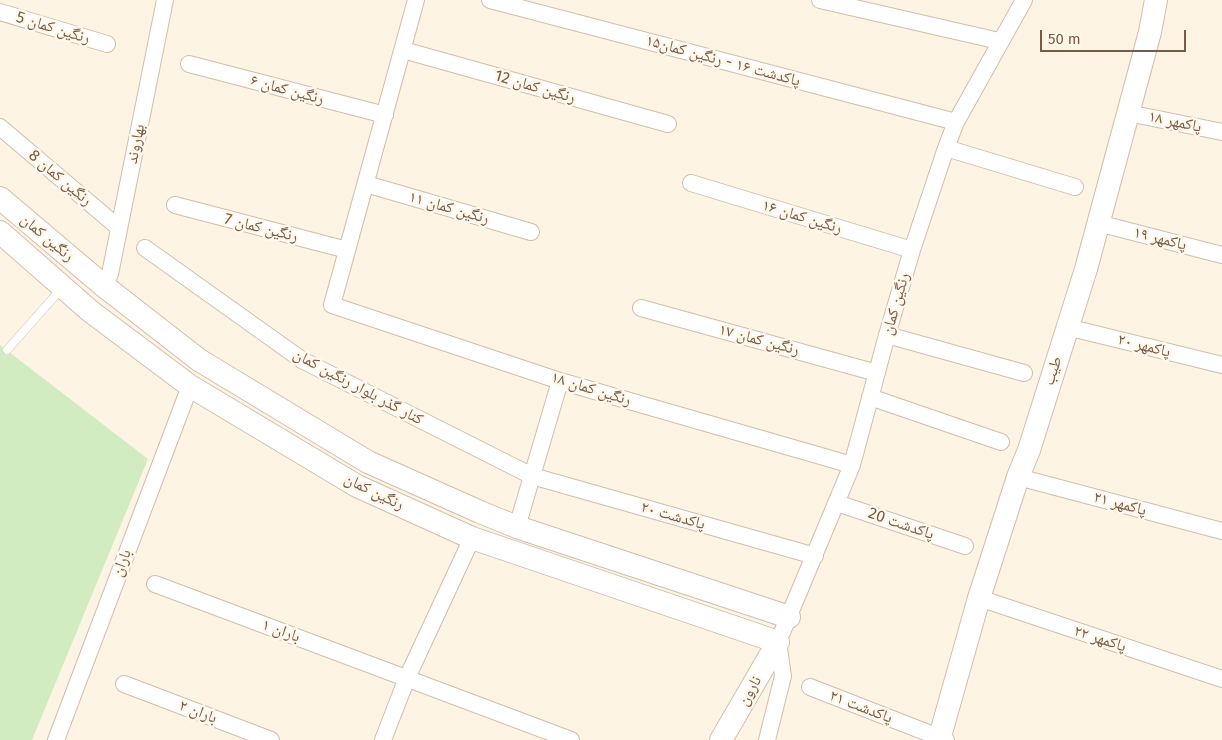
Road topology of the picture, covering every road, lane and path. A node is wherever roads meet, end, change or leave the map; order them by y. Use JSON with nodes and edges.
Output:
{"nodes":[{"id":1,"x":165,"y":0,"type":"edge"},
{"id":2,"x":416,"y":0,"type":"edge"},
{"id":3,"x":490,"y":0,"type":"edge"},
{"id":4,"x":820,"y":0,"type":"edge"},
{"id":5,"x":1024,"y":0,"type":"edge"},
{"id":6,"x":1156,"y":0,"type":"edge"},
{"id":7,"x":0,"y":12,"type":"edge"},
{"id":8,"x":999,"y":41,"type":"junction"},
{"id":9,"x":107,"y":44,"type":"dead end"},
{"id":10,"x":403,"y":50,"type":"junction"},
{"id":11,"x":190,"y":64,"type":"dead end"},
{"id":12,"x":1128,"y":113,"type":"junction"},
{"id":13,"x":385,"y":115,"type":"junction"},
{"id":14,"x":956,"y":122,"type":"junction"},
{"id":15,"x":668,"y":124,"type":"dead end"},
{"id":16,"x":0,"y":127,"type":"edge"},
{"id":17,"x":1222,"y":132,"type":"edge"},
{"id":18,"x":946,"y":148,"type":"junction"},
{"id":19,"x":691,"y":183,"type":"dead end"},
{"id":20,"x":366,"y":184,"type":"junction"},
{"id":21,"x":1075,"y":187,"type":"dead end"},
{"id":22,"x":0,"y":198,"type":"edge"},
{"id":23,"x":174,"y":205,"type":"dead end"},
{"id":24,"x":1098,"y":224,"type":"junction"},
{"id":25,"x":120,"y":228,"type":"junction"},
{"id":26,"x":0,"y":232,"type":"edge"},
{"id":27,"x":531,"y":232,"type":"dead end"},
{"id":28,"x":145,"y":248,"type":"dead end"},
{"id":29,"x":347,"y":250,"type":"junction"},
{"id":30,"x":912,"y":250,"type":"junction"},
{"id":31,"x":1222,"y":255,"type":"edge"},
{"id":32,"x":64,"y":286,"type":"junction"},
{"id":33,"x":104,"y":286,"type":"junction"},
{"id":34,"x":641,"y":308,"type":"dead end"},
{"id":35,"x":1067,"y":327,"type":"junction"},
{"id":36,"x":887,"y":335,"type":"junction"},
{"id":37,"x":6,"y":350,"type":"dead end"},
{"id":38,"x":1222,"y":365,"type":"edge"},
{"id":39,"x":877,"y":373,"type":"junction"},
{"id":40,"x":1024,"y":373,"type":"dead end"},
{"id":41,"x":560,"y":381,"type":"junction"},
{"id":42,"x":190,"y":386,"type":"junction"},
{"id":43,"x":870,"y":397,"type":"junction"},
{"id":44,"x":1001,"y":442,"type":"dead end"},
{"id":45,"x":852,"y":465,"type":"junction"},
{"id":46,"x":532,"y":476,"type":"junction"},
{"id":47,"x":1018,"y":477,"type":"junction"},
{"id":48,"x":836,"y":502,"type":"junction"},
{"id":49,"x":517,"y":527,"type":"junction"},
{"id":50,"x":1222,"y":531,"type":"edge"},
{"id":51,"x":472,"y":538,"type":"junction"},
{"id":52,"x":965,"y":546,"type":"dead end"},
{"id":53,"x":814,"y":556,"type":"junction"},
{"id":54,"x":155,"y":584,"type":"dead end"},
{"id":55,"x":979,"y":598,"type":"junction"},
{"id":56,"x":789,"y":617,"type":"junction"},
{"id":57,"x":778,"y":642,"type":"junction"},
{"id":58,"x":408,"y":678,"type":"junction"},
{"id":59,"x":1222,"y":679,"type":"edge"},
{"id":60,"x":124,"y":684,"type":"dead end"},
{"id":61,"x":810,"y":687,"type":"dead end"},
{"id":62,"x":942,"y":739,"type":"edge"},
{"id":63,"x":56,"y":740,"type":"edge"},
{"id":64,"x":271,"y":740,"type":"edge"},
{"id":65,"x":383,"y":740,"type":"edge"},
{"id":66,"x":571,"y":740,"type":"edge"},
{"id":67,"x":721,"y":740,"type":"edge"},
{"id":68,"x":767,"y":740,"type":"edge"}],
"edges":[{"from":1,"to":25,"type":"street","name":"بهاروند"},
{"from":2,"to":10,"type":"street"},
{"from":3,"to":14,"type":"street","name":"پاکدشت ۱۶ - رنگین کمان۱۵"},
{"from":4,"to":8,"type":"street"},
{"from":5,"to":8,"type":"street","name":"رنگین کمان"},
{"from":6,"to":12,"type":"street","name":"طیب"},
{"from":7,"to":9,"type":"street","name":"رنگین کمان 5"},
{"from":8,"to":14,"type":"street","name":"رنگین کمان"},
{"from":10,"to":13,"type":"street"},
{"from":10,"to":15,"type":"street","name":"رنگین کمان 12"},
{"from":11,"to":13,"type":"street","name":"رنگین کمان ۶"},
{"from":12,"to":17,"type":"street","name":"پاکمهر ۱۸"},
{"from":12,"to":24,"type":"street","name":"طیب"},
{"from":13,"to":20,"type":"street"},
{"from":14,"to":18,"type":"street","name":"رنگین کمان"},
{"from":16,"to":25,"type":"street","name":"رنگین کمان 8"},
{"from":18,"to":21,"type":"street"},
{"from":18,"to":30,"type":"street","name":"رنگین کمان"},
{"from":19,"to":30,"type":"street","name":"رنگین کمان ۱۶"},
{"from":20,"to":27,"type":"street","name":"رنگین کمان ۱۱"},
{"from":20,"to":29,"type":"street"},
{"from":22,"to":33,"type":"street","name":"رنگین کمان"},
{"from":23,"to":29,"type":"street","name":"رنگین کمان 7"},
{"from":24,"to":31,"type":"street","name":"پاکمهر ۱۹"},
{"from":24,"to":35,"type":"street","name":"طیب"},
{"from":25,"to":33,"type":"street","name":"بهاروند"},
{"from":26,"to":32,"type":"street","name":"رنگین کمان"},
{"from":28,"to":46,"type":"street","name":"کنار گذر بلوار رنگین کمان"},
{"from":29,"to":41,"type":"street","name":"رنگین کمان ۱۸"},
{"from":30,"to":36,"type":"street","name":"رنگین کمان"},
{"from":32,"to":37,"type":"lane"},
{"from":32,"to":42,"type":"street","name":"رنگین کمان"},
{"from":33,"to":49,"type":"street","name":"رنگین کمان"},
{"from":34,"to":39,"type":"street","name":"رنگین کمان ۱۷"},
{"from":35,"to":38,"type":"street","name":"پاکمهر ۲۰"},
{"from":35,"to":47,"type":"street","name":"طیب"},
{"from":36,"to":39,"type":"street","name":"رنگین کمان"},
{"from":36,"to":40,"type":"street"},
{"from":39,"to":43,"type":"street","name":"رنگین کمان"},
{"from":41,"to":45,"type":"street","name":"رنگین کمان ۱۸"},
{"from":41,"to":46,"type":"street"},
{"from":42,"to":51,"type":"street","name":"رنگین کمان"},
{"from":42,"to":63,"type":"street","name":"باران"},
{"from":43,"to":44,"type":"street"},
{"from":43,"to":45,"type":"street","name":"رنگین کمان"},
{"from":45,"to":48,"type":"street","name":"رنگین کمان"},
{"from":46,"to":49,"type":"street"},
{"from":46,"to":53,"type":"street","name":"پاکدشت ۲۰"},
{"from":47,"to":50,"type":"street","name":"پاکمهر ۲۱"},
{"from":47,"to":55,"type":"street","name":"طیب"},
{"from":48,"to":52,"type":"street","name":"پاکدشت 20"},
{"from":48,"to":53,"type":"street","name":"رنگین کمان"},
{"from":49,"to":56,"type":"street","name":"رنگین کمان"},
{"from":51,"to":57,"type":"street","name":"رنگین کمان"},
{"from":51,"to":58,"type":"street"},
{"from":53,"to":56,"type":"street","name":"رنگین کمان"},
{"from":54,"to":58,"type":"street","name":"باران ۱"},
{"from":55,"to":59,"type":"street","name":"پاکمهر ۲۲"},
{"from":55,"to":62,"type":"street","name":"طیب"},
{"from":56,"to":57,"type":"street","name":"رنگین کمان"},
{"from":57,"to":67,"type":"street","name":"نارون"},
{"from":57,"to":68,"type":"street"},
{"from":58,"to":65,"type":"street"},
{"from":58,"to":66,"type":"street","name":"باران ۱"},
{"from":60,"to":64,"type":"street","name":"باران ۲"},
{"from":61,"to":62,"type":"street","name":"پاکدشت ۲۱"}]}
